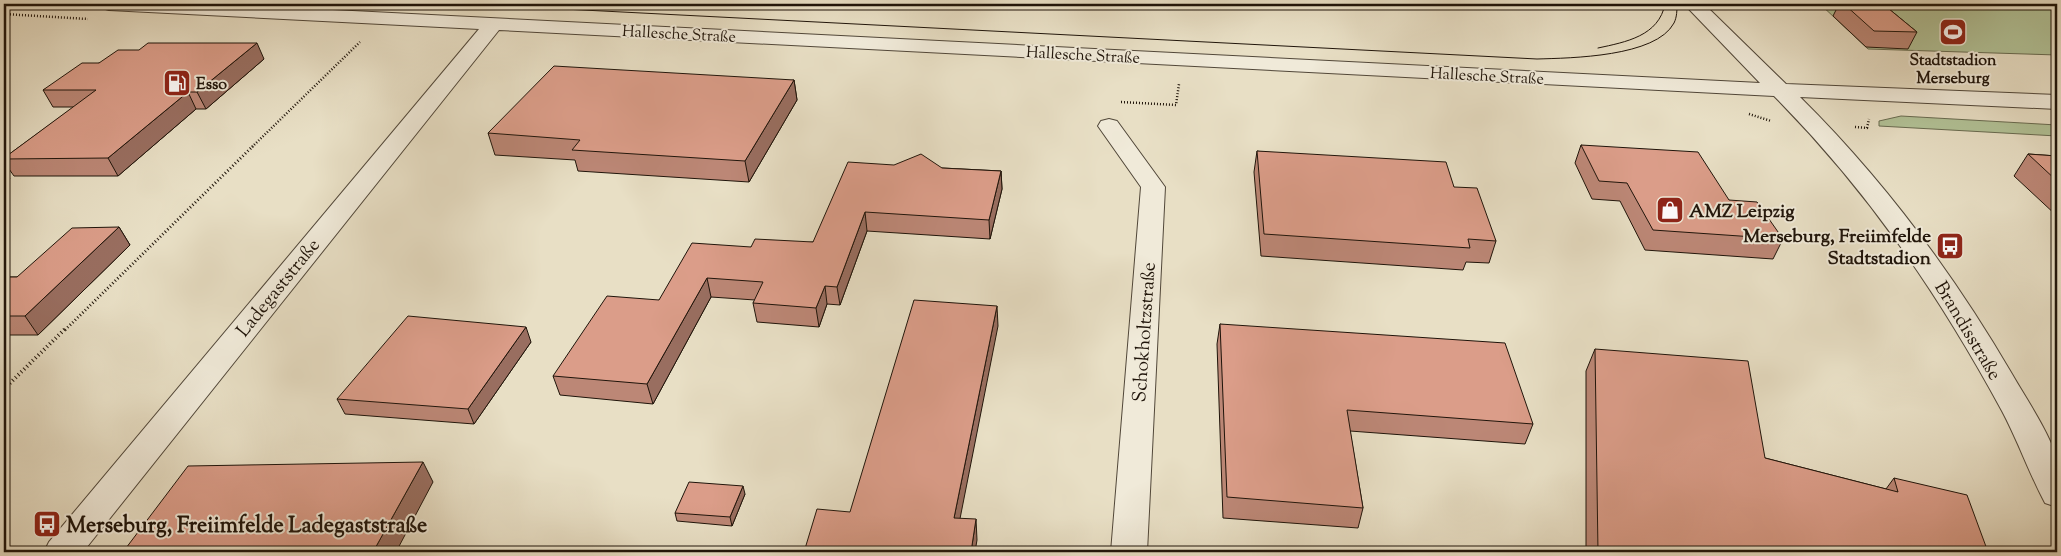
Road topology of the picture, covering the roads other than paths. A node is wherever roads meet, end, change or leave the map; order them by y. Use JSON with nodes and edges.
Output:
{"nodes":[{"id":1,"x":109,"y":4,"type":"edge"},
{"id":2,"x":1693,"y":4,"type":"edge"},
{"id":3,"x":494,"y":24,"type":"junction"},
{"id":4,"x":1780,"y":90,"type":"junction"},
{"id":5,"x":2057,"y":102,"type":"edge"},
{"id":6,"x":1109,"y":126,"type":"road end"},
{"id":7,"x":2057,"y":494,"type":"edge"},
{"id":8,"x":62,"y":552,"type":"edge"},
{"id":9,"x":1129,"y":552,"type":"edge"}],
"edges":[{"from":1,"to":3,"type":"street","name":"Hallesche Straße"},
{"from":2,"to":4,"type":"street","name":"Brandisstraße"},
{"from":3,"to":4,"type":"street","name":"Hallesche Straße"},
{"from":3,"to":8,"type":"street","name":"Ladegaststraße"},
{"from":4,"to":5,"type":"street","name":"Hallesche Straße"},
{"from":4,"to":7,"type":"street","name":"Brandisstraße"},
{"from":6,"to":9,"type":"street","name":"Schokholtzstraße"}]}
